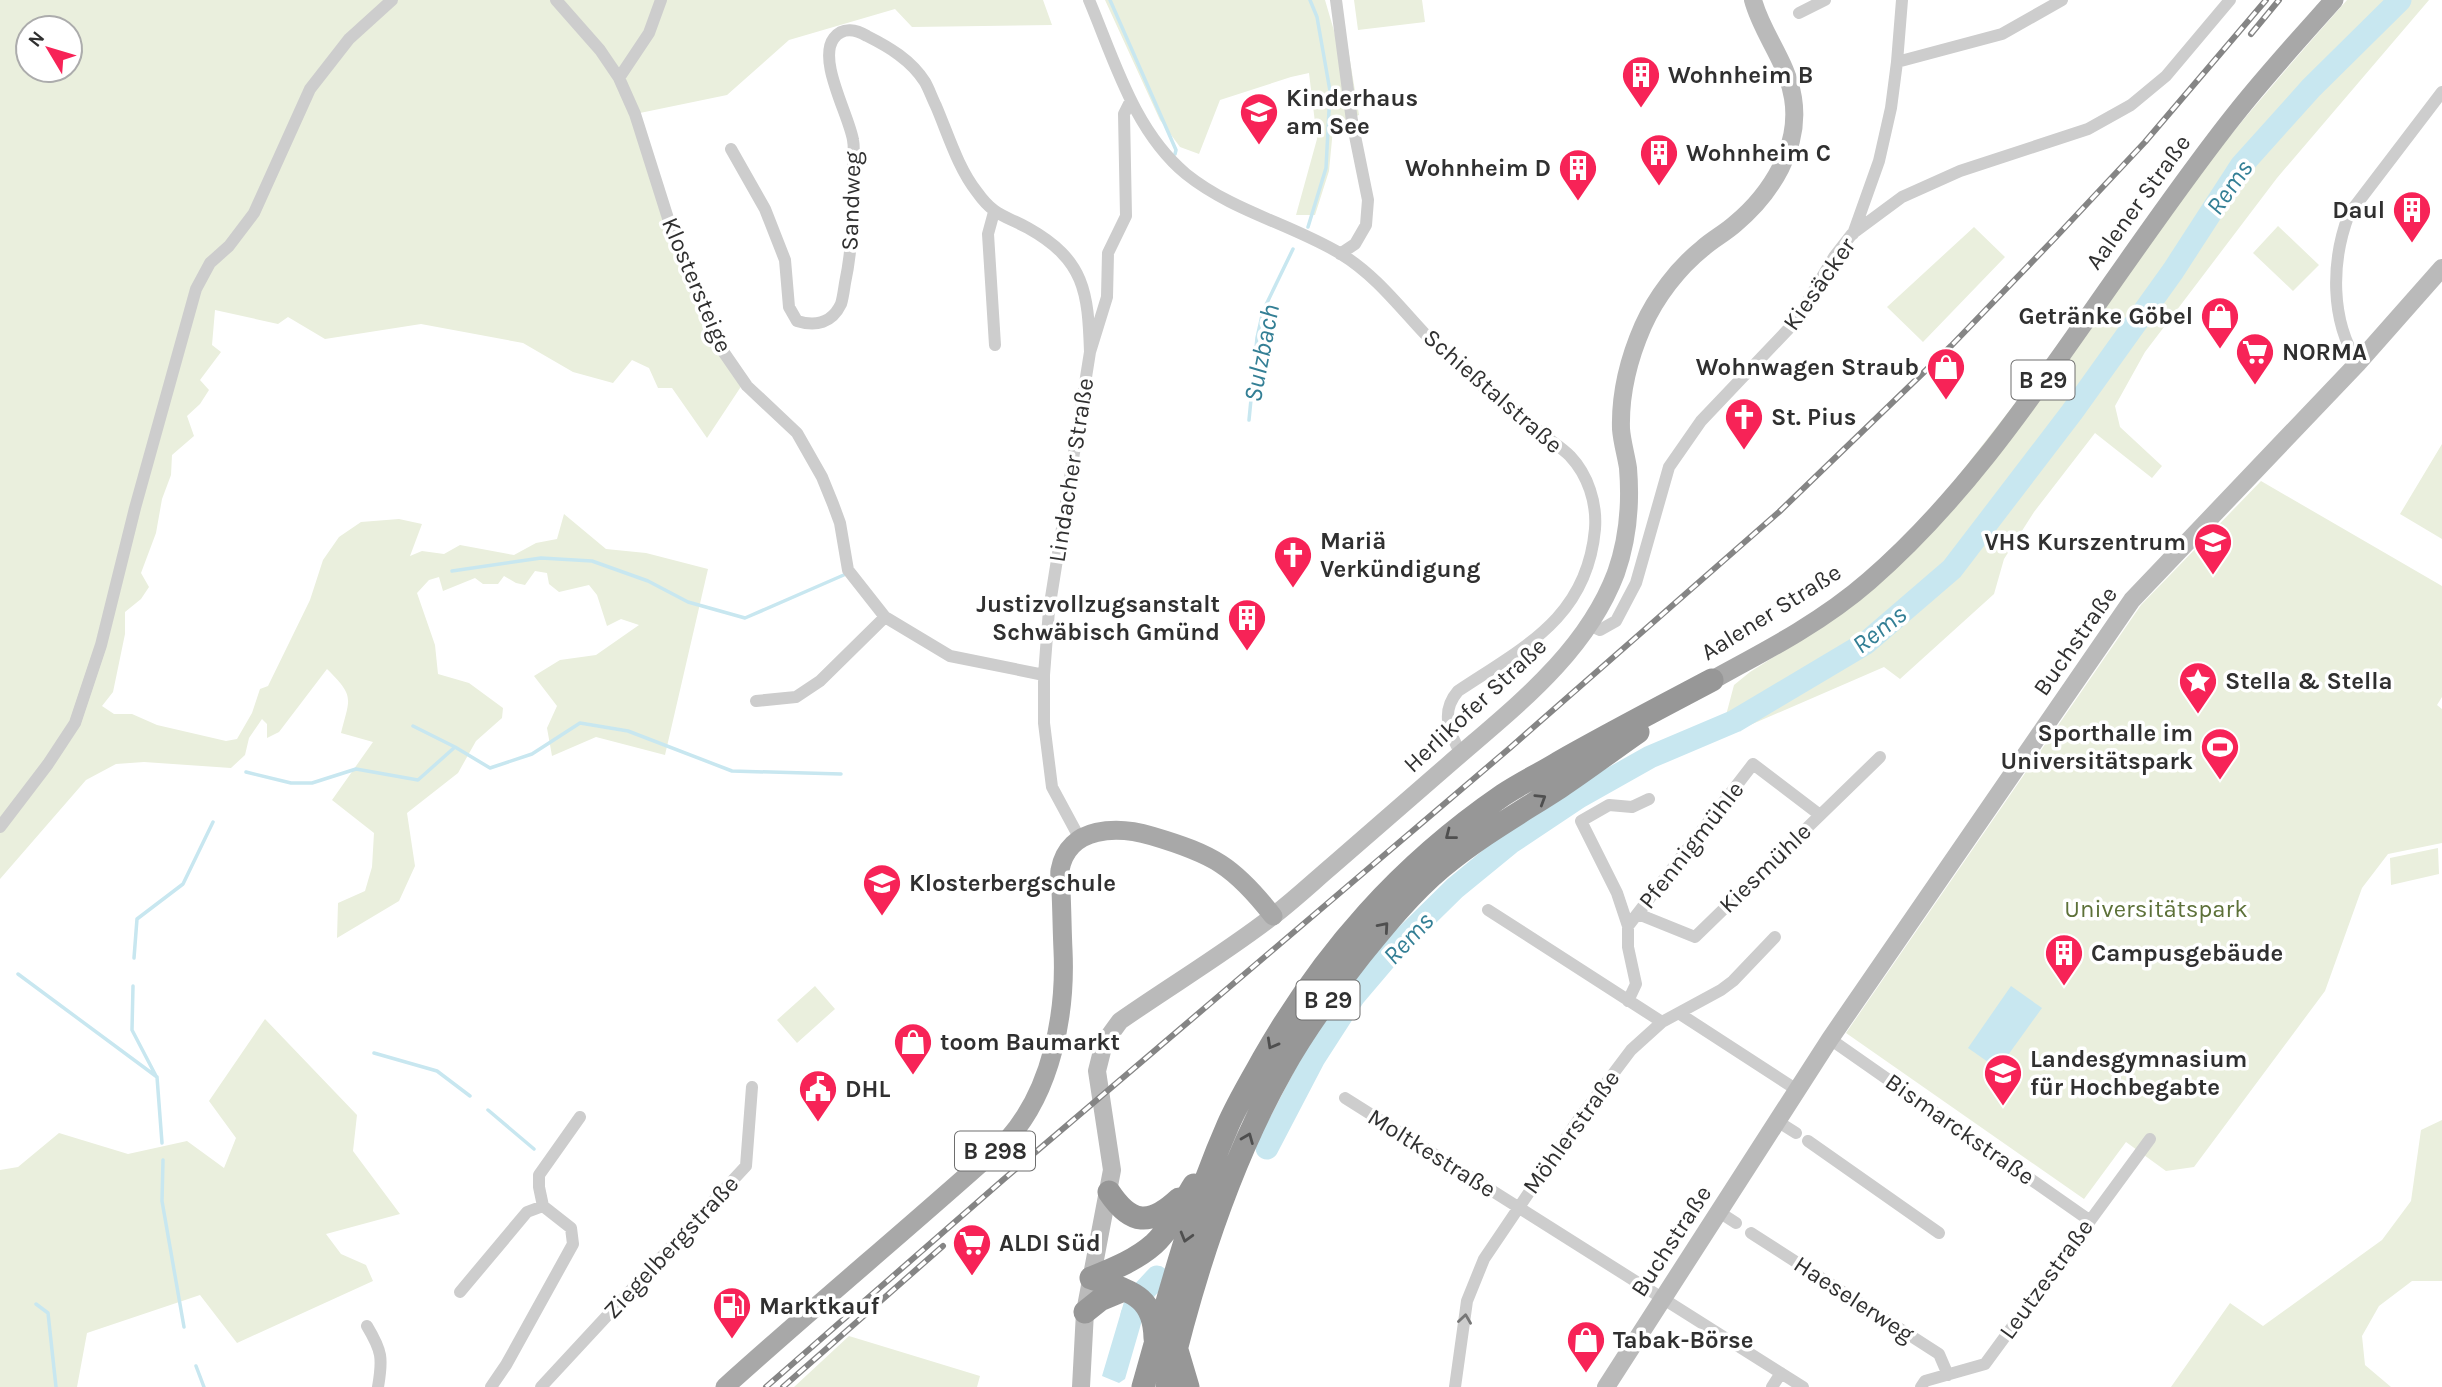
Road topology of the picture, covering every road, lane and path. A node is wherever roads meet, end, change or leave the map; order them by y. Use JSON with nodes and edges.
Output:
{"nodes":[{"id":1,"x":392,"y":0,"type":"edge"},
{"id":2,"x":556,"y":0,"type":"edge"},
{"id":3,"x":661,"y":0,"type":"edge"},
{"id":4,"x":1089,"y":0,"type":"edge"},
{"id":5,"x":1336,"y":0,"type":"edge"},
{"id":6,"x":1753,"y":0,"type":"edge"},
{"id":7,"x":1825,"y":0,"type":"edge"},
{"id":8,"x":1902,"y":0,"type":"edge"},
{"id":9,"x":2062,"y":0,"type":"edge"},
{"id":10,"x":2230,"y":0,"type":"edge"},
{"id":11,"x":2334,"y":0,"type":"edge"},
{"id":12,"x":1799,"y":13,"type":"dead end"},
{"id":13,"x":1897,"y":62,"type":"junction"},
{"id":14,"x":619,"y":78,"type":"junction"},
{"id":15,"x":2442,"y":92,"type":"edge"},
{"id":16,"x":1131,"y":100,"type":"junction"},
{"id":17,"x":731,"y":149,"type":"dead end"},
{"id":18,"x":994,"y":212,"type":"junction"},
{"id":19,"x":1852,"y":234,"type":"junction"},
{"id":20,"x":1340,"y":254,"type":"junction"},
{"id":21,"x":2442,"y":268,"type":"edge"},
{"id":22,"x":995,"y":345,"type":"dead end"},
{"id":23,"x":1090,"y":352,"type":"junction"},
{"id":24,"x":2358,"y":363,"type":"junction"},
{"id":25,"x":885,"y":617,"type":"junction"},
{"id":26,"x":1589,"y":625,"type":"junction"},
{"id":27,"x":1044,"y":674,"type":"junction"},
{"id":28,"x":1713,"y":680,"type":"junction"},
{"id":29,"x":756,"y":701,"type":"dead end"},
{"id":30,"x":1461,"y":754,"type":"junction"},
{"id":31,"x":1880,"y":757,"type":"dead end"},
{"id":32,"x":1649,"y":799,"type":"dead end"},
{"id":33,"x":1820,"y":815,"type":"junction"},
{"id":34,"x":0,"y":827,"type":"edge"},
{"id":35,"x":1080,"y":839,"type":"junction"},
{"id":36,"x":1488,"y":910,"type":"dead end"},
{"id":37,"x":1638,"y":914,"type":"junction"},
{"id":38,"x":1273,"y":916,"type":"junction"},
{"id":39,"x":1628,"y":926,"type":"junction"},
{"id":40,"x":1775,"y":937,"type":"dead end"},
{"id":41,"x":1628,"y":1001,"type":"junction"},
{"id":42,"x":1679,"y":1014,"type":"junction"},
{"id":43,"x":1662,"y":1022,"type":"junction"},
{"id":44,"x":1830,"y":1039,"type":"junction"},
{"id":45,"x":752,"y":1087,"type":"dead end"},
{"id":46,"x":1797,"y":1090,"type":"junction"},
{"id":47,"x":1345,"y":1098,"type":"dead end"},
{"id":48,"x":580,"y":1117,"type":"dead end"},
{"id":49,"x":1777,"y":1121,"type":"junction"},
{"id":50,"x":1227,"y":1127,"type":"junction"},
{"id":51,"x":1796,"y":1133,"type":"dead end"},
{"id":52,"x":2150,"y":1139,"type":"dead end"},
{"id":53,"x":1808,"y":1141,"type":"dead end"},
{"id":54,"x":1192,"y":1188,"type":"junction"},
{"id":55,"x":1109,"y":1192,"type":"junction"},
{"id":56,"x":544,"y":1206,"type":"junction"},
{"id":57,"x":1518,"y":1207,"type":"junction"},
{"id":58,"x":1719,"y":1212,"type":"junction"},
{"id":59,"x":2089,"y":1220,"type":"junction"},
{"id":60,"x":1736,"y":1223,"type":"dead end"},
{"id":61,"x":1751,"y":1233,"type":"dead end"},
{"id":62,"x":1938,"y":1233,"type":"dead end"},
{"id":63,"x":1091,"y":1278,"type":"junction"},
{"id":64,"x":1124,"y":1290,"type":"junction"},
{"id":65,"x":460,"y":1292,"type":"dead end"},
{"id":66,"x":1662,"y":1300,"type":"junction"},
{"id":67,"x":1085,"y":1312,"type":"junction"},
{"id":68,"x":367,"y":1326,"type":"dead end"},
{"id":69,"x":1166,"y":1346,"type":"junction"},
{"id":70,"x":1781,"y":1373,"type":"junction"},
{"id":71,"x":1948,"y":1375,"type":"junction"},
{"id":72,"x":378,"y":1387,"type":"edge"},
{"id":73,"x":491,"y":1387,"type":"edge"},
{"id":74,"x":541,"y":1387,"type":"edge"},
{"id":75,"x":725,"y":1387,"type":"edge"},
{"id":76,"x":1081,"y":1387,"type":"edge"},
{"id":77,"x":1143,"y":1387,"type":"edge"},
{"id":78,"x":1167,"y":1387,"type":"edge"},
{"id":79,"x":1188,"y":1387,"type":"edge"},
{"id":80,"x":1455,"y":1387,"type":"edge"},
{"id":81,"x":1606,"y":1387,"type":"edge"},
{"id":82,"x":1772,"y":1387,"type":"edge"},
{"id":83,"x":1803,"y":1387,"type":"edge"},
{"id":84,"x":1921,"y":1387,"type":"edge"}],
"edges":[{"from":1,"to":34,"type":"street"},
{"from":2,"to":14,"type":"street","name":"Klostersteige"},
{"from":3,"to":14,"type":"street"},
{"from":4,"to":16,"type":"street"},
{"from":5,"to":20,"type":"street"},
{"from":6,"to":26,"type":"main road","name":"Herlikofer Straße"},
{"from":7,"to":12,"type":"street"},
{"from":8,"to":13,"type":"street"},
{"from":9,"to":13,"type":"street"},
{"from":10,"to":19,"type":"street","name":"Kiesäcker"},
{"from":11,"to":28,"type":"main road","name":"Aalener Straße","number":"B 29"},
{"from":13,"to":19,"type":"street"},
{"from":14,"to":25,"type":"street","name":"Klostersteige"},
{"from":15,"to":24,"type":"street"},
{"from":16,"to":20,"type":"street"},
{"from":16,"to":23,"type":"street","name":"Lindacher Straße"},
{"from":17,"to":18,"type":"street","name":"Sandweg"},
{"from":18,"to":22,"type":"street"},
{"from":18,"to":23,"type":"street","name":"Sandweg"},
{"from":19,"to":26,"type":"street","name":"Kiesäcker"},
{"from":20,"to":30,"type":"street","name":"Schießtalstraße"},
{"from":21,"to":24,"type":"main road","name":"Buchstraße"},
{"from":23,"to":27,"type":"street","name":"Lindacher Straße"},
{"from":24,"to":44,"type":"main road","name":"Buchstraße"},
{"from":25,"to":27,"type":"street","name":"Klostersteige"},
{"from":25,"to":29,"type":"street"},
{"from":26,"to":30,"type":"main road","name":"Herlikofer Straße"},
{"from":27,"to":35,"type":"street","name":"Lindacher Straße"},
{"from":28,"to":50,"type":"highway","name":"Aalener Straße","number":"B 29","one_way":true},
{"from":69,"to":28,"type":"highway","number":"B 29","one_way":true},
{"from":30,"to":38,"type":"main road","name":"Herlikofer Straße"},
{"from":31,"to":33,"type":"street","name":"Kiesmühle"},
{"from":32,"to":39,"type":"street","name":"Pfennigmühle"},
{"from":33,"to":37,"type":"street","name":"Kiesmühle"},
{"from":33,"to":37,"type":"street","name":"Pfennigmühle"},
{"from":35,"to":38,"type":"main road"},
{"from":35,"to":75,"type":"main road","number":"B 298"},
{"from":36,"to":41,"type":"street"},
{"from":37,"to":39,"type":"street","name":"Pfennigmühle"},
{"from":38,"to":55,"type":"main road","name":"Herlikofer Straße"},
{"from":39,"to":41,"type":"street","name":"Pfennigmühle"},
{"from":40,"to":42,"type":"street","name":"Möhlerstraße"},
{"from":41,"to":43,"type":"street"},
{"from":42,"to":43,"type":"street","name":"Möhlerstraße"},
{"from":42,"to":46,"type":"street"},
{"from":43,"to":57,"type":"street","name":"Möhlerstraße"},
{"from":44,"to":46,"type":"main road","name":"Buchstraße"},
{"from":44,"to":59,"type":"street","name":"Bismarckstraße"},
{"from":45,"to":74,"type":"street","name":"Ziegelbergstraße"},
{"from":46,"to":49,"type":"main road","name":"Buchstraße"},
{"from":47,"to":57,"type":"street","name":"Moltkestraße"},
{"from":48,"to":56,"type":"street"},
{"from":49,"to":51,"type":"street"},
{"from":49,"to":58,"type":"main road","name":"Buchstraße"},
{"from":50,"to":54,"type":"highway"},
{"from":50,"to":69,"type":"highway","number":"B 29","one_way":true},
{"from":52,"to":59,"type":"street","name":"Leutzestraße"},
{"from":53,"to":62,"type":"street"},
{"from":54,"to":55,"type":"highway"},
{"from":54,"to":63,"type":"highway"},
{"from":55,"to":63,"type":"main road","name":"Herlikofer Straße"},
{"from":56,"to":65,"type":"street"},
{"from":56,"to":73,"type":"street"},
{"from":57,"to":66,"type":"street","name":"Moltkestraße"},
{"from":80,"to":57,"type":"street","name":"Möhlerstraße","one_way":true},
{"from":58,"to":60,"type":"street"},
{"from":58,"to":66,"type":"main road","name":"Buchstraße"},
{"from":59,"to":71,"type":"street","name":"Leutzestraße"},
{"from":61,"to":71,"type":"street","name":"Haeselerweg"},
{"from":63,"to":64,"type":"highway"},
{"from":63,"to":67,"type":"main road"},
{"from":64,"to":67,"type":"highway"},
{"from":64,"to":69,"type":"highway"},
{"from":66,"to":70,"type":"street","name":"Moltkestraße"},
{"from":66,"to":81,"type":"main road","name":"Buchstraße"},
{"from":67,"to":76,"type":"main road"},
{"from":68,"to":72,"type":"street"},
{"from":69,"to":77,"type":"highway","number":"B 29"},
{"from":69,"to":78,"type":"highway","number":"B 29"},
{"from":69,"to":79,"type":"highway"},
{"from":70,"to":82,"type":"street"},
{"from":70,"to":83,"type":"street","name":"Moltkestraße"},
{"from":71,"to":84,"type":"street","name":"Leutzestraße"}]}
